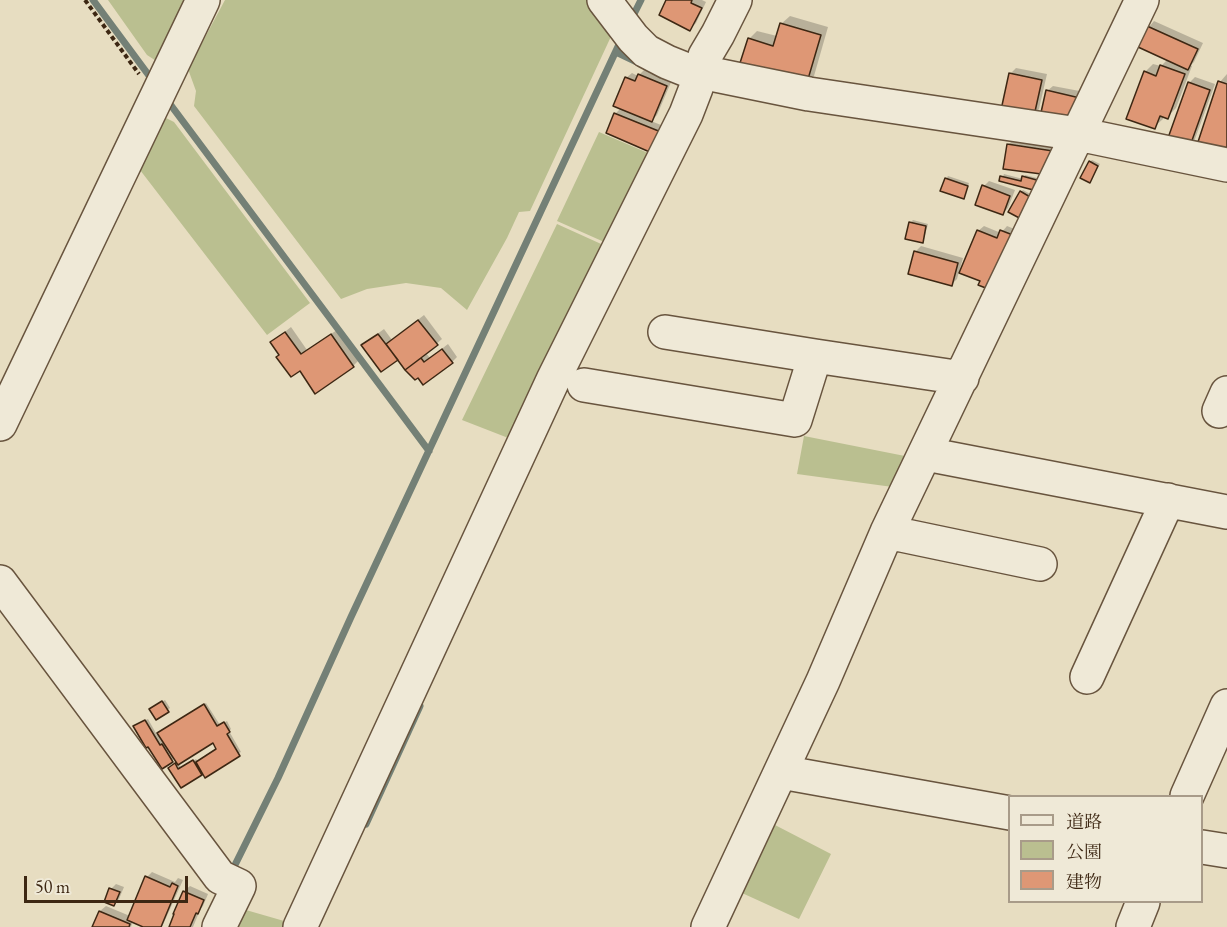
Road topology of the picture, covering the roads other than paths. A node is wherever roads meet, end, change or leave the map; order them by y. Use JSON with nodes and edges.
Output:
{"nodes":[{"id":1,"x":203,"y":0,"type":"edge"},
{"id":2,"x":735,"y":0,"type":"edge"},
{"id":3,"x":1142,"y":0,"type":"edge"},
{"id":4,"x":618,"y":18,"type":"edge"},
{"id":5,"x":707,"y":78,"type":"junction"},
{"id":6,"x":1081,"y":140,"type":"junction"},
{"id":7,"x":1227,"y":165,"type":"edge"},
{"id":8,"x":665,"y":332,"type":"dead end"},
{"id":9,"x":815,"y":356,"type":"junction"},
{"id":10,"x":962,"y":378,"type":"junction"},
{"id":11,"x":584,"y":385,"type":"dead end"},
{"id":12,"x":0,"y":424,"type":"edge"},
{"id":13,"x":935,"y":456,"type":"junction"},
{"id":14,"x":1168,"y":500,"type":"junction"},
{"id":15,"x":1227,"y":512,"type":"edge"},
{"id":16,"x":896,"y":534,"type":"junction"},
{"id":17,"x":1040,"y":564,"type":"dead end"},
{"id":18,"x":0,"y":582,"type":"edge"},
{"id":19,"x":1087,"y":677,"type":"dead end"},
{"id":20,"x":1227,"y":706,"type":"edge"},
{"id":21,"x":781,"y":772,"type":"junction"},
{"id":22,"x":1187,"y":795,"type":"edge"},
{"id":23,"x":1008,"y":813,"type":"edge"},
{"id":24,"x":1203,"y":847,"type":"edge"},
{"id":25,"x":1227,"y":851,"type":"edge"},
{"id":26,"x":1143,"y":903,"type":"edge"},
{"id":27,"x":219,"y":927,"type":"edge"},
{"id":28,"x":300,"y":927,"type":"edge"},
{"id":29,"x":708,"y":927,"type":"edge"},
{"id":30,"x":1133,"y":927,"type":"edge"}],
"edges":[{"from":1,"to":12,"type":"street"},
{"from":2,"to":5,"type":"street"},
{"from":3,"to":6,"type":"street"},
{"from":4,"to":5,"type":"street"},
{"from":5,"to":6,"type":"street"},
{"from":5,"to":28,"type":"street"},
{"from":6,"to":7,"type":"street"},
{"from":6,"to":10,"type":"street"},
{"from":8,"to":9,"type":"street"},
{"from":9,"to":10,"type":"street"},
{"from":9,"to":11,"type":"street"},
{"from":10,"to":13,"type":"street"},
{"from":13,"to":14,"type":"street"},
{"from":13,"to":16,"type":"street"},
{"from":14,"to":15,"type":"street"},
{"from":14,"to":19,"type":"street"},
{"from":16,"to":17,"type":"street"},
{"from":16,"to":21,"type":"street"},
{"from":18,"to":27,"type":"street"},
{"from":20,"to":22,"type":"street"},
{"from":21,"to":23,"type":"street"},
{"from":21,"to":29,"type":"street"},
{"from":24,"to":25,"type":"street"},
{"from":26,"to":30,"type":"street"}]}
